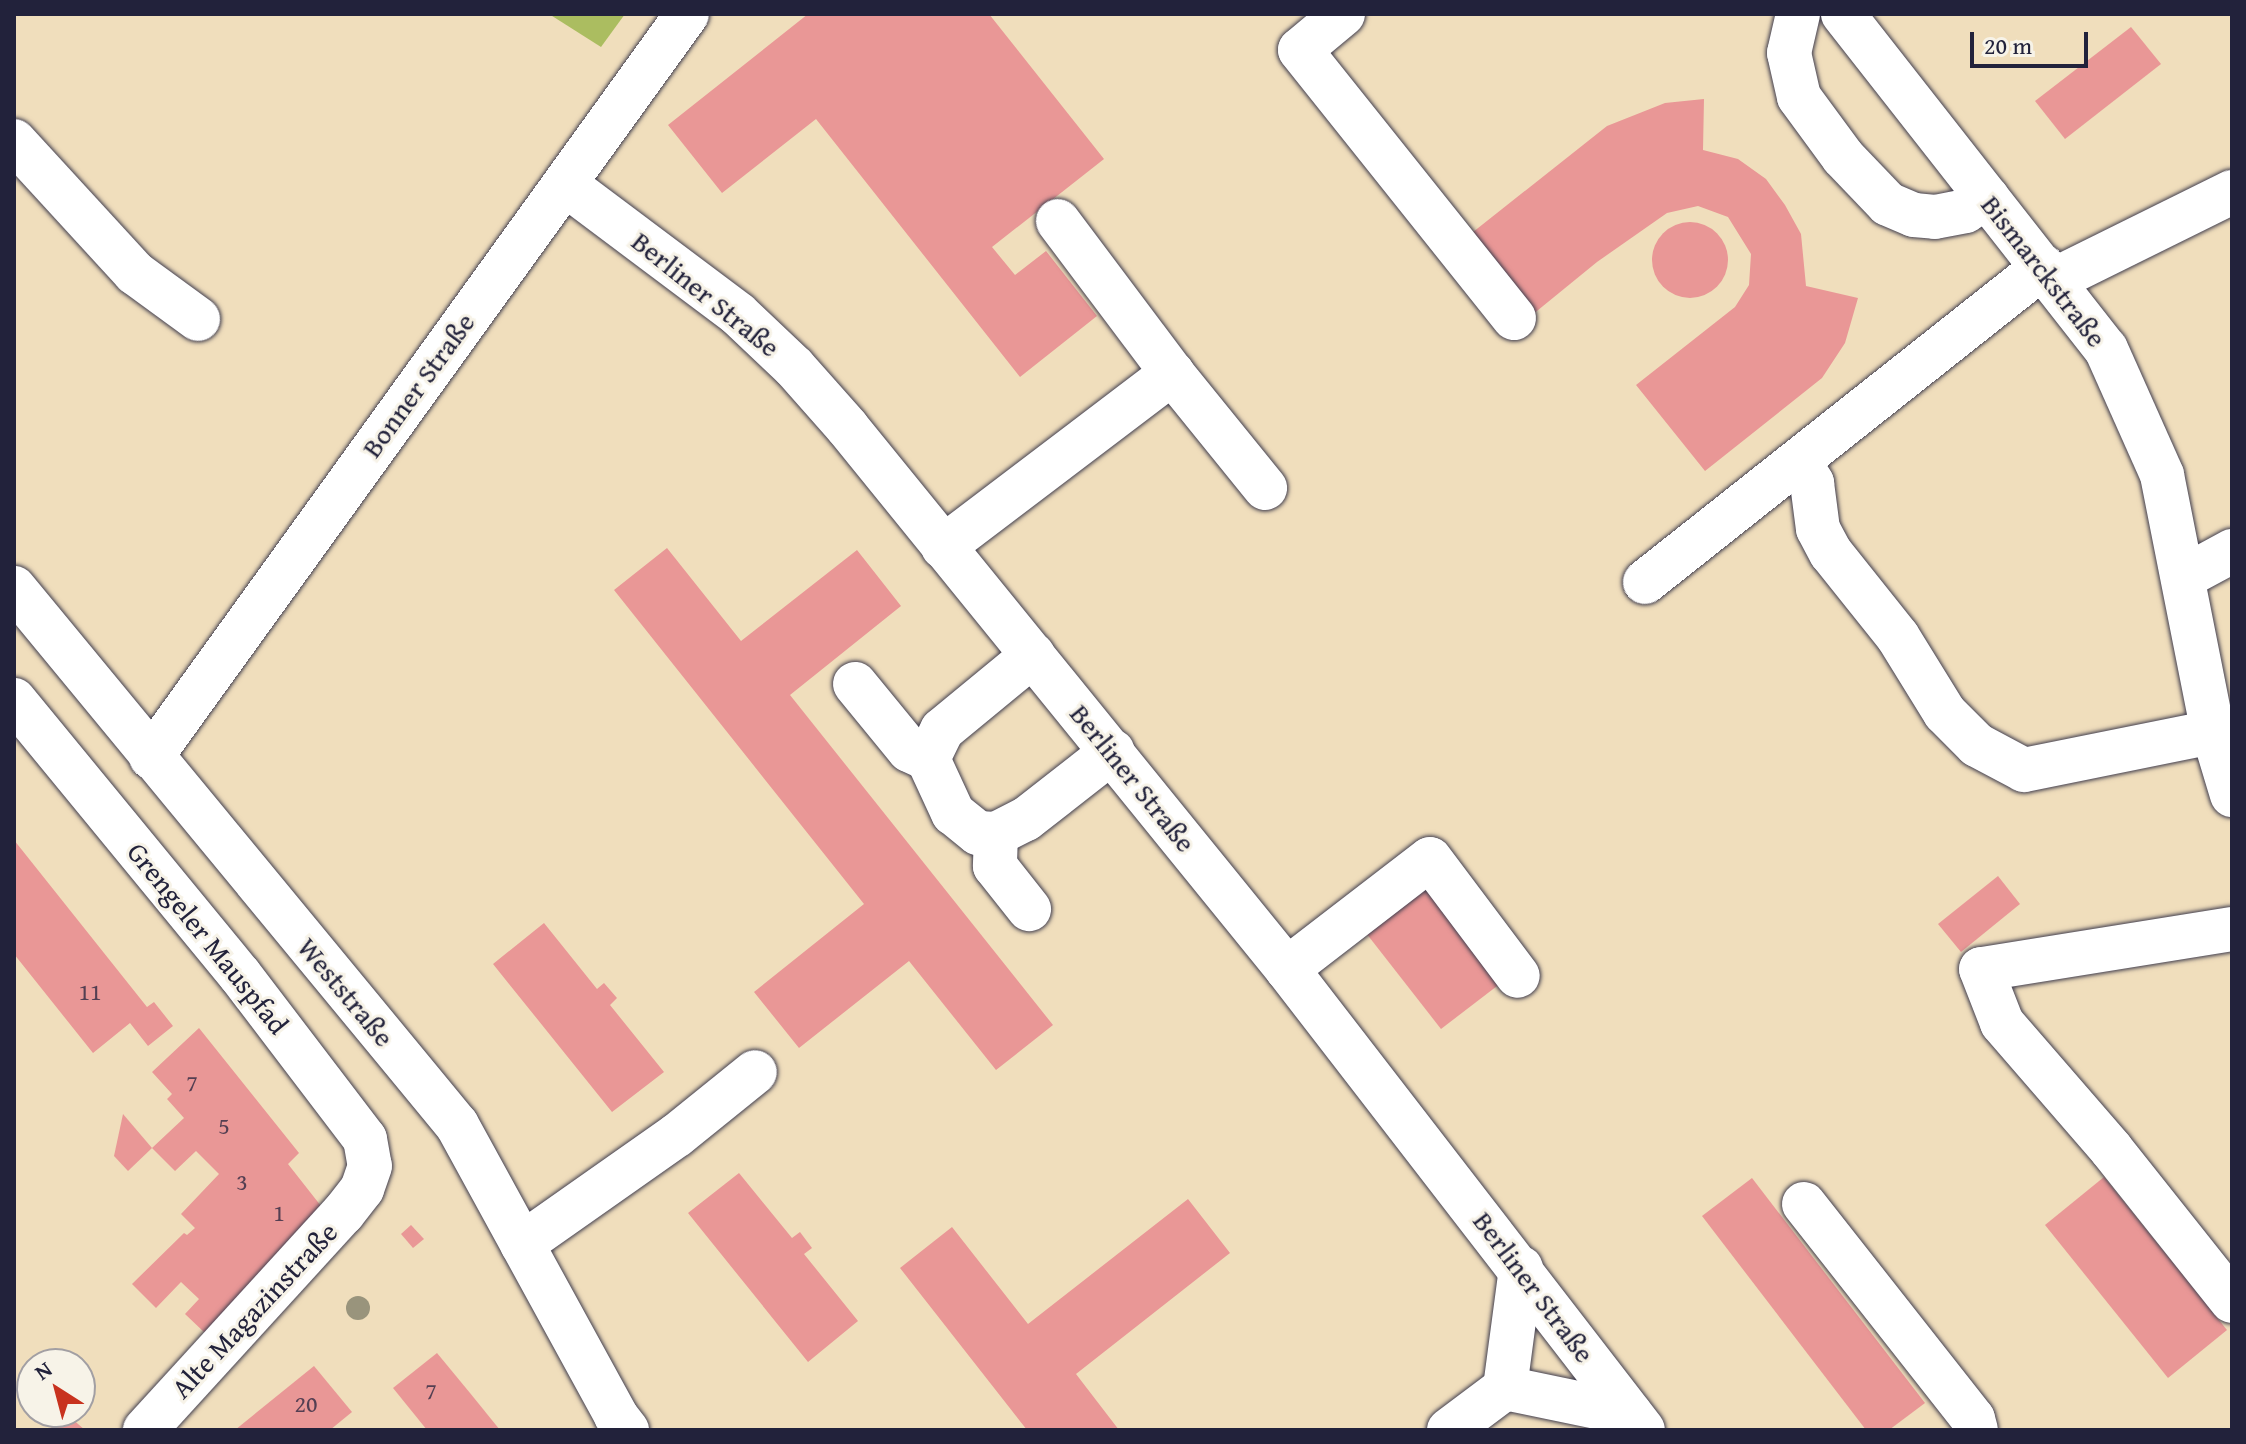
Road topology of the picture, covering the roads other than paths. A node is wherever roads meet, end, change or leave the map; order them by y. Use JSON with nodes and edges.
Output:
{"nodes":[{"id":1,"x":687,"y":14,"type":"edge"},
{"id":2,"x":1343,"y":14,"type":"edge"},
{"id":3,"x":1798,"y":14,"type":"edge"},
{"id":4,"x":1843,"y":14,"type":"edge"},
{"id":5,"x":14,"y":141,"type":"edge"},
{"id":6,"x":565,"y":184,"type":"junction"},
{"id":7,"x":2232,"y":192,"type":"edge"},
{"id":8,"x":1987,"y":198,"type":"junction"},
{"id":9,"x":1058,"y":221,"type":"dead end"},
{"id":10,"x":2048,"y":273,"type":"junction"},
{"id":11,"x":1514,"y":318,"type":"dead end"},
{"id":12,"x":198,"y":319,"type":"dead end"},
{"id":13,"x":1172,"y":373,"type":"junction"},
{"id":14,"x":1799,"y":462,"type":"junction"},
{"id":15,"x":1265,"y":488,"type":"dead end"},
{"id":16,"x":943,"y":547,"type":"junction"},
{"id":17,"x":2232,"y":551,"type":"edge"},
{"id":18,"x":2184,"y":577,"type":"junction"},
{"id":19,"x":1645,"y":582,"type":"dead end"},
{"id":20,"x":14,"y":588,"type":"edge"},
{"id":21,"x":1033,"y":655,"type":"junction"},
{"id":22,"x":855,"y":684,"type":"dead end"},
{"id":23,"x":14,"y":700,"type":"edge"},
{"id":24,"x":2213,"y":732,"type":"junction"},
{"id":25,"x":1113,"y":751,"type":"junction"},
{"id":26,"x":151,"y":757,"type":"junction"},
{"id":27,"x":928,"y":759,"type":"junction"},
{"id":28,"x":2232,"y":795,"type":"edge"},
{"id":29,"x":996,"y":834,"type":"junction"},
{"id":30,"x":1029,"y":909,"type":"dead end"},
{"id":31,"x":2232,"y":929,"type":"edge"},
{"id":32,"x":1287,"y":969,"type":"junction"},
{"id":33,"x":1518,"y":976,"type":"dead end"},
{"id":34,"x":755,"y":1072,"type":"dead end"},
{"id":35,"x":362,"y":1189,"type":"joint"},
{"id":36,"x":1804,"y":1204,"type":"dead end"},
{"id":37,"x":522,"y":1244,"type":"junction"},
{"id":38,"x":1521,"y":1268,"type":"junction"},
{"id":39,"x":2232,"y":1301,"type":"edge"},
{"id":40,"x":1505,"y":1388,"type":"junction"},
{"id":41,"x":1636,"y":1422,"type":"edge"},
{"id":42,"x":145,"y":1430,"type":"edge"},
{"id":43,"x":627,"y":1430,"type":"edge"},
{"id":44,"x":1449,"y":1430,"type":"edge"},
{"id":45,"x":1976,"y":1430,"type":"edge"}],
"edges":[{"from":1,"to":6,"type":"street","name":"Bonner Straße"},
{"from":2,"to":11,"type":"street"},
{"from":3,"to":8,"type":"street"},
{"from":4,"to":8,"type":"street","name":"Bismarckstraße"},
{"from":5,"to":12,"type":"street"},
{"from":6,"to":16,"type":"street","name":"Berliner Straße"},
{"from":6,"to":26,"type":"street","name":"Bonner Straße"},
{"from":7,"to":10,"type":"street"},
{"from":8,"to":10,"type":"street","name":"Bismarckstraße"},
{"from":9,"to":13,"type":"street"},
{"from":10,"to":14,"type":"street"},
{"from":10,"to":18,"type":"street","name":"Bismarckstraße"},
{"from":13,"to":15,"type":"street"},
{"from":13,"to":16,"type":"street"},
{"from":14,"to":19,"type":"street"},
{"from":14,"to":24,"type":"street"},
{"from":16,"to":21,"type":"street","name":"Berliner Straße"},
{"from":17,"to":18,"type":"street"},
{"from":18,"to":24,"type":"street","name":"Bismarckstraße"},
{"from":20,"to":26,"type":"street","name":"Weststraße"},
{"from":21,"to":25,"type":"street","name":"Berliner Straße"},
{"from":21,"to":27,"type":"street"},
{"from":22,"to":27,"type":"street"},
{"from":23,"to":35,"type":"street","name":"Grengeler Mauspfad"},
{"from":24,"to":28,"type":"street","name":"Bismarckstraße"},
{"from":25,"to":29,"type":"street"},
{"from":25,"to":32,"type":"street","name":"Berliner Straße"},
{"from":26,"to":37,"type":"street","name":"Weststraße"},
{"from":27,"to":29,"type":"street"},
{"from":29,"to":30,"type":"street"},
{"from":31,"to":39,"type":"street"},
{"from":32,"to":33,"type":"street"},
{"from":32,"to":38,"type":"street","name":"Berliner Straße"},
{"from":34,"to":37,"type":"street"},
{"from":35,"to":42,"type":"street","name":"Alte Magazinstraße"},
{"from":36,"to":45,"type":"street"},
{"from":37,"to":43,"type":"street","name":"Weststraße"},
{"from":38,"to":40,"type":"street"},
{"from":38,"to":41,"type":"street","name":"Berliner Straße"},
{"from":40,"to":41,"type":"street"},
{"from":40,"to":44,"type":"street"}]}
